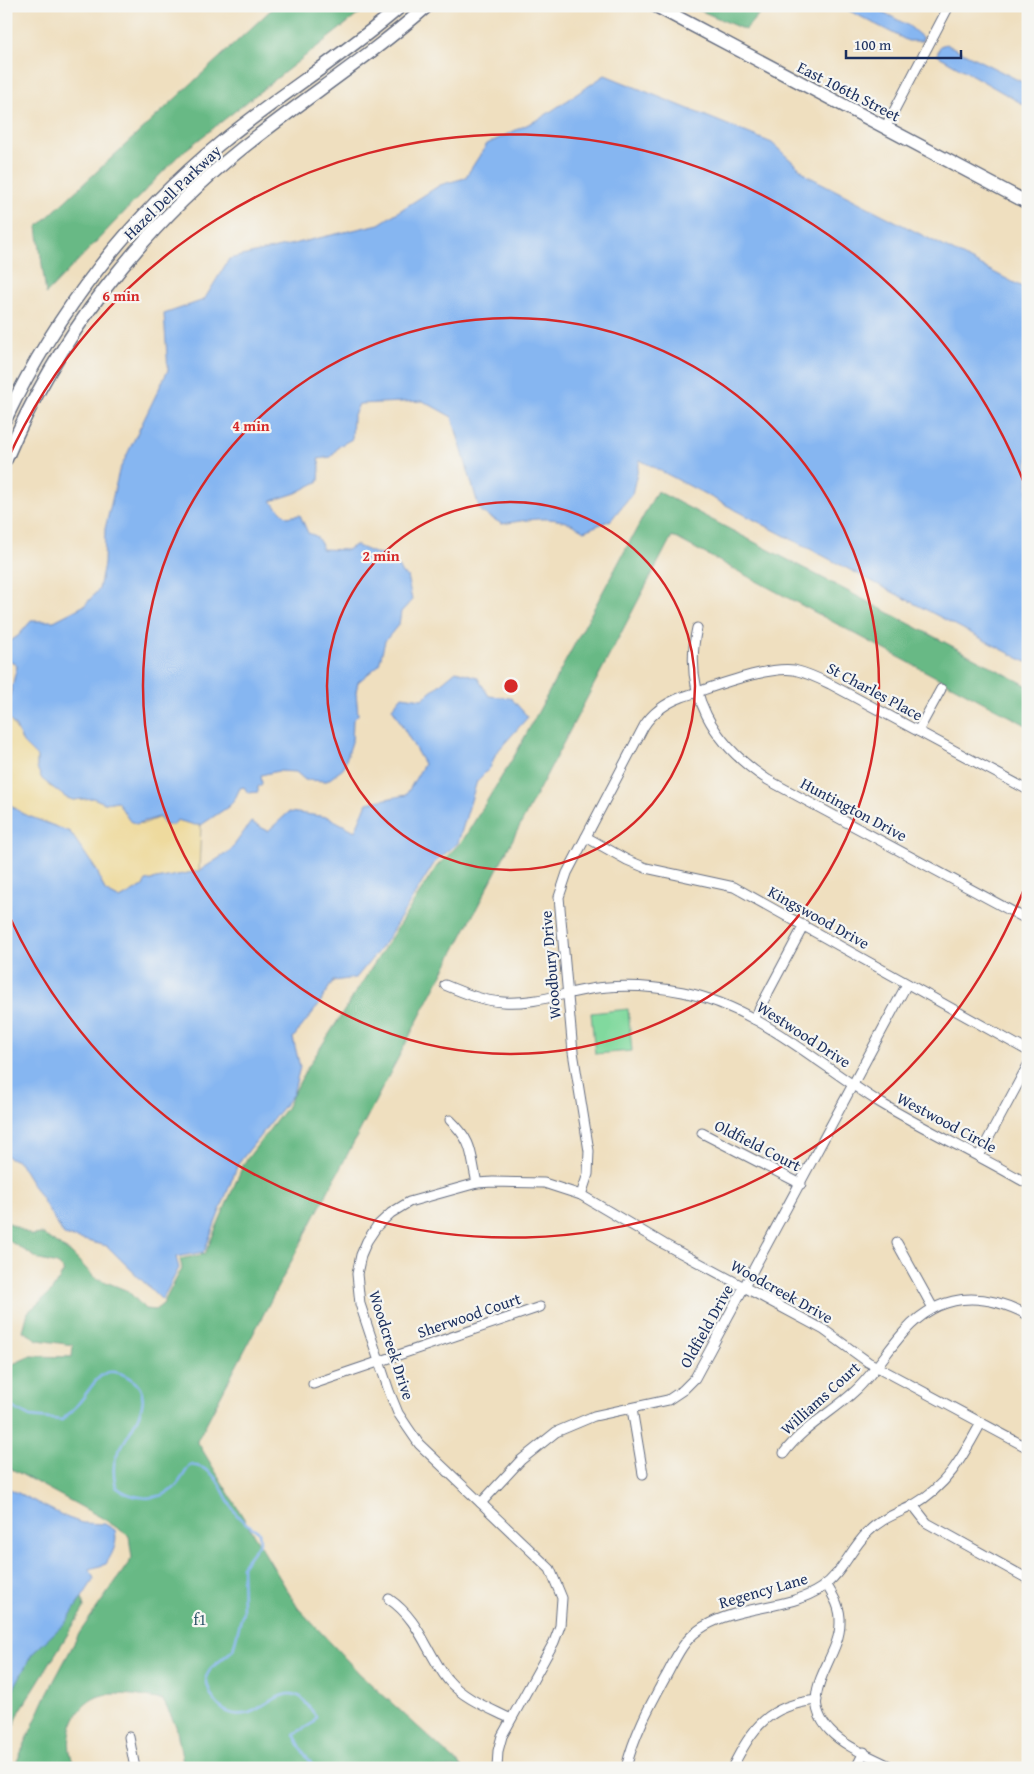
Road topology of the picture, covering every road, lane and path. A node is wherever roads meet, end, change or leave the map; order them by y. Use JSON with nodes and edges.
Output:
{"nodes":[{"id":1,"x":401,"y":6,"type":"edge"},
{"id":2,"x":427,"y":6,"type":"edge"},
{"id":3,"x":656,"y":6,"type":"edge"},
{"id":4,"x":949,"y":6,"type":"edge"},
{"id":5,"x":885,"y":128,"type":"junction"},
{"id":6,"x":1028,"y":203,"type":"edge"},
{"id":7,"x":6,"y":418,"type":"edge"},
{"id":8,"x":6,"y":459,"type":"edge"},
{"id":9,"x":697,"y":628,"type":"dead end"},
{"id":10,"x":941,"y":689,"type":"dead end"},
{"id":11,"x":698,"y":692,"type":"junction"},
{"id":12,"x":918,"y":731,"type":"junction"},
{"id":13,"x":1028,"y":790,"type":"edge"},
{"id":14,"x":586,"y":837,"type":"junction"},
{"id":15,"x":1028,"y":920,"type":"edge"},
{"id":16,"x":804,"y":925,"type":"junction"},
{"id":17,"x":907,"y":984,"type":"junction"},
{"id":18,"x":445,"y":985,"type":"dead end"},
{"id":19,"x":568,"y":993,"type":"junction"},
{"id":20,"x":754,"y":1019,"type":"junction"},
{"id":21,"x":1028,"y":1051,"type":"edge"},
{"id":22,"x":1028,"y":1065,"type":"edge"},
{"id":23,"x":853,"y":1084,"type":"junction"},
{"id":24,"x":450,"y":1120,"type":"dead end"},
{"id":25,"x":702,"y":1133,"type":"dead end"},
{"id":26,"x":979,"y":1156,"type":"junction"},
{"id":27,"x":477,"y":1184,"type":"junction"},
{"id":28,"x":801,"y":1184,"type":"junction"},
{"id":29,"x":1028,"y":1184,"type":"edge"},
{"id":30,"x":581,"y":1195,"type":"junction"},
{"id":31,"x":897,"y":1243,"type":"dead end"},
{"id":32,"x":745,"y":1287,"type":"junction"},
{"id":33,"x":540,"y":1307,"type":"dead end"},
{"id":34,"x":933,"y":1308,"type":"junction"},
{"id":35,"x":1028,"y":1316,"type":"edge"},
{"id":36,"x":379,"y":1361,"type":"junction"},
{"id":37,"x":877,"y":1366,"type":"junction"},
{"id":38,"x":313,"y":1384,"type":"dead end"},
{"id":39,"x":632,"y":1409,"type":"junction"},
{"id":40,"x":981,"y":1423,"type":"junction"},
{"id":41,"x":1028,"y":1448,"type":"edge"},
{"id":42,"x":784,"y":1452,"type":"dead end"},
{"id":43,"x":643,"y":1474,"type":"dead end"},
{"id":44,"x":481,"y":1502,"type":"junction"},
{"id":45,"x":913,"y":1505,"type":"junction"},
{"id":46,"x":1028,"y":1579,"type":"edge"},
{"id":47,"x":826,"y":1584,"type":"junction"},
{"id":48,"x":389,"y":1599,"type":"dead end"},
{"id":49,"x":817,"y":1700,"type":"junction"},
{"id":50,"x":511,"y":1720,"type":"junction"},
{"id":51,"x":129,"y":1737,"type":"dead end"},
{"id":52,"x":864,"y":1752,"type":"junction"},
{"id":53,"x":135,"y":1768,"type":"edge"},
{"id":54,"x":497,"y":1768,"type":"edge"},
{"id":55,"x":626,"y":1768,"type":"edge"},
{"id":56,"x":732,"y":1768,"type":"edge"},
{"id":57,"x":856,"y":1768,"type":"edge"},
{"id":58,"x":893,"y":1768,"type":"edge"}],
"edges":[{"from":1,"to":7,"type":"main road","name":"Hazel Dell Parkway"},
{"from":2,"to":8,"type":"main road","name":"Hazel Dell Parkway"},
{"from":3,"to":5,"type":"main road","name":"East 106th Street"},
{"from":4,"to":5,"type":"street"},
{"from":5,"to":6,"type":"main road","name":"East 106th Street"},
{"from":9,"to":11,"type":"street","name":"Huntington Drive"},
{"from":10,"to":12,"type":"street"},
{"from":11,"to":12,"type":"street","name":"St Charles Place"},
{"from":11,"to":14,"type":"street","name":"Woodbury Drive"},
{"from":11,"to":15,"type":"street","name":"Huntington Drive"},
{"from":12,"to":13,"type":"street","name":"St Charles Place"},
{"from":14,"to":16,"type":"street","name":"Kingswood Drive"},
{"from":14,"to":19,"type":"street","name":"Woodbury Drive"},
{"from":16,"to":17,"type":"street","name":"Kingswood Drive"},
{"from":16,"to":20,"type":"street"},
{"from":17,"to":21,"type":"street","name":"Kingswood Drive"},
{"from":17,"to":23,"type":"street","name":"Oldfield Drive"},
{"from":18,"to":19,"type":"street","name":"Westwood Drive"},
{"from":19,"to":20,"type":"street","name":"Westwood Drive"},
{"from":19,"to":30,"type":"street","name":"Woodbury Drive"},
{"from":20,"to":23,"type":"street","name":"Westwood Drive"},
{"from":22,"to":26,"type":"street"},
{"from":23,"to":26,"type":"street","name":"Westwood Circle"},
{"from":23,"to":28,"type":"street","name":"Oldfield Drive"},
{"from":24,"to":27,"type":"street"},
{"from":25,"to":28,"type":"street","name":"Oldfield Court"},
{"from":26,"to":29,"type":"street","name":"Westwood Circle"},
{"from":27,"to":30,"type":"street","name":"Woodcreek Drive"},
{"from":27,"to":36,"type":"street","name":"Woodcreek Drive"},
{"from":28,"to":32,"type":"street","name":"Oldfield Drive"},
{"from":30,"to":32,"type":"street","name":"Woodcreek Drive"},
{"from":31,"to":34,"type":"street"},
{"from":32,"to":37,"type":"street","name":"Woodcreek Drive"},
{"from":32,"to":39,"type":"street","name":"Oldfield Drive"},
{"from":33,"to":36,"type":"street","name":"Sherwood Court"},
{"from":34,"to":35,"type":"street"},
{"from":34,"to":37,"type":"street","name":"Williams Court"},
{"from":36,"to":38,"type":"street","name":"Sherwood Court"},
{"from":36,"to":44,"type":"street","name":"Woodcreek Drive"},
{"from":37,"to":40,"type":"street","name":"Woodcreek Drive"},
{"from":37,"to":42,"type":"street","name":"Williams Court"},
{"from":39,"to":43,"type":"street"},
{"from":39,"to":44,"type":"street","name":"Oldfield Drive"},
{"from":40,"to":41,"type":"street","name":"Woodcreek Drive"},
{"from":40,"to":45,"type":"street","name":"Regency Lane"},
{"from":44,"to":50,"type":"street","name":"Woodcreek Drive"},
{"from":45,"to":46,"type":"street"},
{"from":45,"to":47,"type":"street","name":"Regency Lane"},
{"from":47,"to":49,"type":"street"},
{"from":47,"to":55,"type":"street","name":"Regency Lane"},
{"from":48,"to":50,"type":"street"},
{"from":49,"to":52,"type":"street"},
{"from":49,"to":56,"type":"street"},
{"from":50,"to":54,"type":"street","name":"Woodcreek Drive"},
{"from":51,"to":53,"type":"street"},
{"from":52,"to":57,"type":"street"},
{"from":52,"to":58,"type":"street"}]}
